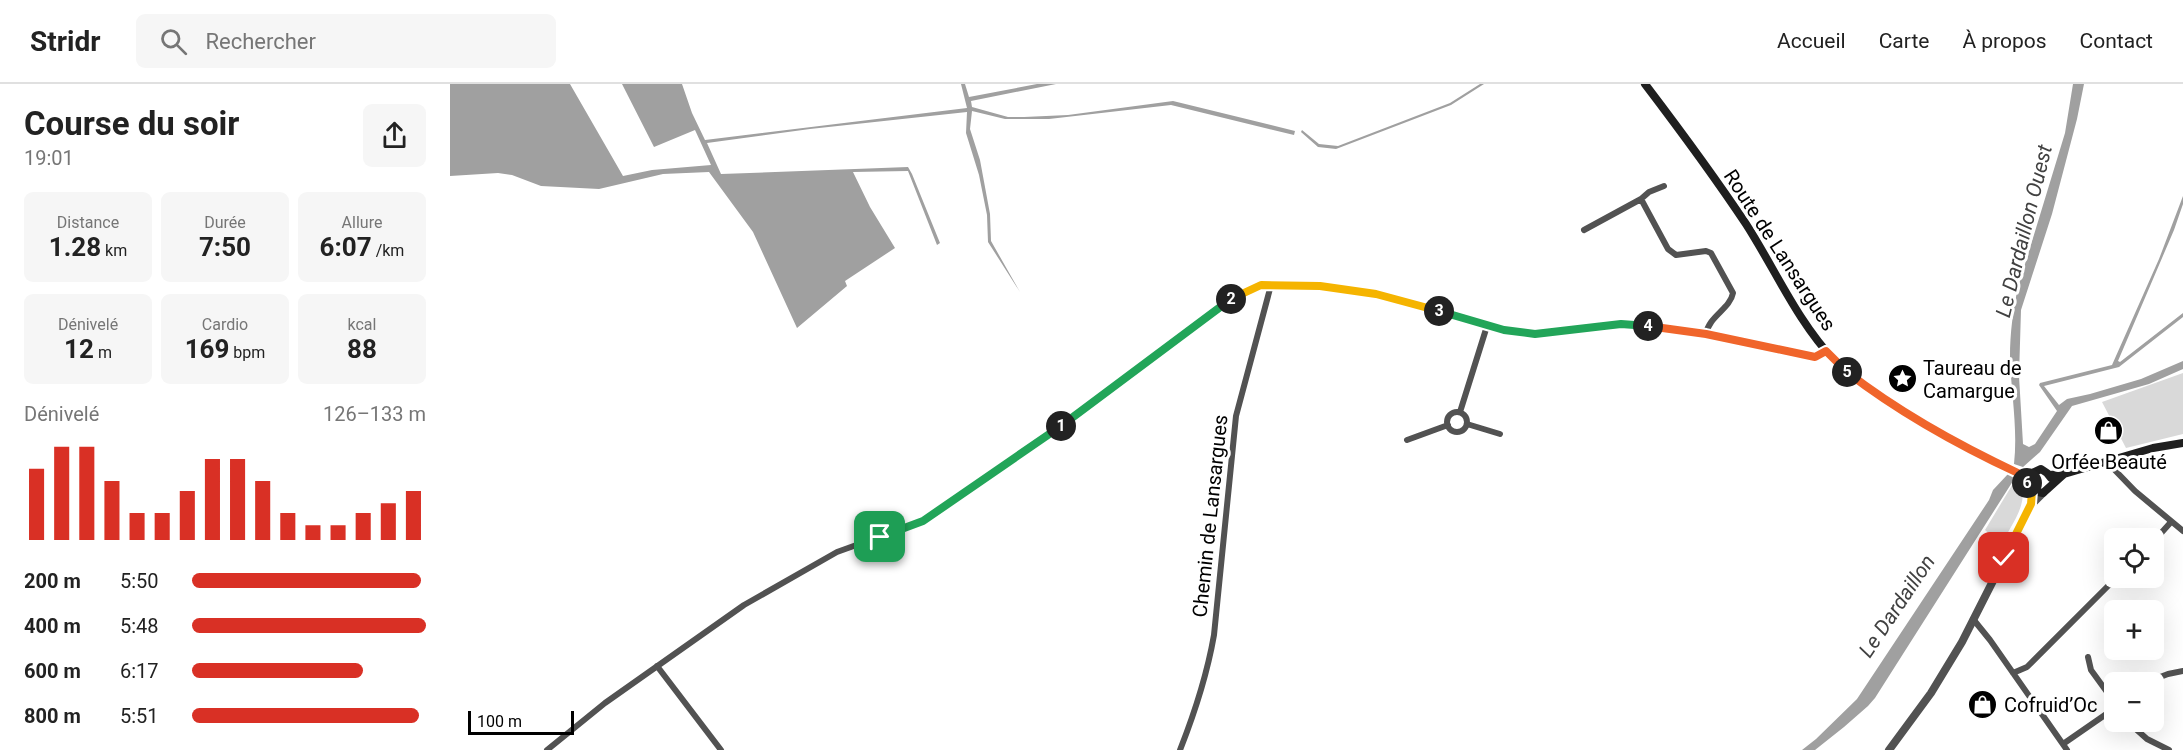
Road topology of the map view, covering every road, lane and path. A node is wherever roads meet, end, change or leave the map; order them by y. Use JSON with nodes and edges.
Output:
{"nodes":[{"id":1,"x":1645,"y":84,"type":"edge"},
{"id":2,"x":1664,"y":186,"type":"dead end"},
{"id":3,"x":1641,"y":198,"type":"junction"},
{"id":4,"x":1584,"y":230,"type":"dead end"},
{"id":5,"x":1271,"y":285,"type":"junction"},
{"id":6,"x":1487,"y":326,"type":"junction"},
{"id":7,"x":1706,"y":334,"type":"junction"},
{"id":8,"x":1826,"y":351,"type":"junction"},
{"id":9,"x":1460,"y":412,"type":"junction"},
{"id":10,"x":1467,"y":424,"type":"junction"},
{"id":11,"x":1448,"y":425,"type":"junction"},
{"id":12,"x":1500,"y":434,"type":"dead end"},
{"id":13,"x":1407,"y":440,"type":"dead end"},
{"id":14,"x":2183,"y":443,"type":"edge"},
{"id":15,"x":2120,"y":459,"type":"junction"},
{"id":16,"x":2107,"y":462,"type":"junction"},
{"id":17,"x":2118,"y":472,"type":"junction"},
{"id":18,"x":2064,"y":474,"type":"junction"},
{"id":19,"x":2049,"y":475,"type":"junction"},
{"id":20,"x":2026,"y":476,"type":"junction"},
{"id":21,"x":2050,"y":485,"type":"junction"},
{"id":22,"x":2032,"y":491,"type":"junction"},
{"id":23,"x":2043,"y":493,"type":"junction"},
{"id":24,"x":2031,"y":504,"type":"junction"},
{"id":25,"x":2171,"y":522,"type":"junction"},
{"id":26,"x":2164,"y":530,"type":"edge"},
{"id":27,"x":2183,"y":531,"type":"edge"},
{"id":28,"x":2106,"y":588,"type":"edge"},
{"id":29,"x":1973,"y":619,"type":"junction"},
{"id":30,"x":2088,"y":657,"type":"dead end"},
{"id":31,"x":657,"y":666,"type":"junction"},
{"id":32,"x":2183,"y":671,"type":"edge"},
{"id":33,"x":2013,"y":673,"type":"junction"},
{"id":34,"x":2164,"y":676,"type":"edge"},
{"id":35,"x":2104,"y":690,"type":"edge"},
{"id":36,"x":2104,"y":715,"type":"edge"},
{"id":37,"x":2139,"y":732,"type":"edge"},
{"id":38,"x":2065,"y":747,"type":"edge"},
{"id":39,"x":547,"y":750,"type":"edge"},
{"id":40,"x":721,"y":750,"type":"edge"},
{"id":41,"x":1180,"y":750,"type":"edge"},
{"id":42,"x":1889,"y":750,"type":"edge"},
{"id":43,"x":2169,"y":750,"type":"edge"}],
"edges":[{"from":1,"to":8,"type":"main road","name":"Route de Lansargues"},
{"from":2,"to":3,"type":"street"},
{"from":3,"to":4,"type":"street"},
{"from":3,"to":7,"type":"street"},
{"from":5,"to":6,"type":"street"},
{"from":5,"to":31,"type":"street"},
{"from":5,"to":41,"type":"street","name":"Chemin de Lansargues"},
{"from":6,"to":7,"type":"street"},
{"from":6,"to":9,"type":"street"},
{"from":7,"to":8,"type":"street"},
{"from":8,"to":20,"type":"main road","name":"Route de Lansargues"},
{"from":9,"to":10,"type":"street"},
{"from":9,"to":11,"type":"street"},
{"from":10,"to":11,"type":"street"},
{"from":10,"to":12,"type":"street"},
{"from":11,"to":13,"type":"street"},
{"from":14,"to":15,"type":"main road"},
{"from":15,"to":16,"type":"main road"},
{"from":15,"to":17,"type":"street"},
{"from":16,"to":17,"type":"street"},
{"from":16,"to":18,"type":"main road"},
{"from":17,"to":25,"type":"street"},
{"from":18,"to":19,"type":"main road"},
{"from":18,"to":21,"type":"main road"},
{"from":19,"to":20,"type":"main road"},
{"from":19,"to":21,"type":"main road"},
{"from":20,"to":22,"type":"main road"},
{"from":21,"to":23,"type":"main road"},
{"from":22,"to":23,"type":"main road"},
{"from":22,"to":24,"type":"street"},
{"from":23,"to":24,"type":"street"},
{"from":24,"to":29,"type":"street"},
{"from":25,"to":26,"type":"street"},
{"from":25,"to":27,"type":"street"},
{"from":28,"to":33,"type":"street"},
{"from":29,"to":33,"type":"street"},
{"from":29,"to":42,"type":"street"},
{"from":30,"to":35,"type":"street"},
{"from":31,"to":39,"type":"street"},
{"from":31,"to":40,"type":"street"},
{"from":32,"to":34,"type":"street"},
{"from":33,"to":38,"type":"street"},
{"from":36,"to":38,"type":"street"},
{"from":37,"to":43,"type":"street"}]}
